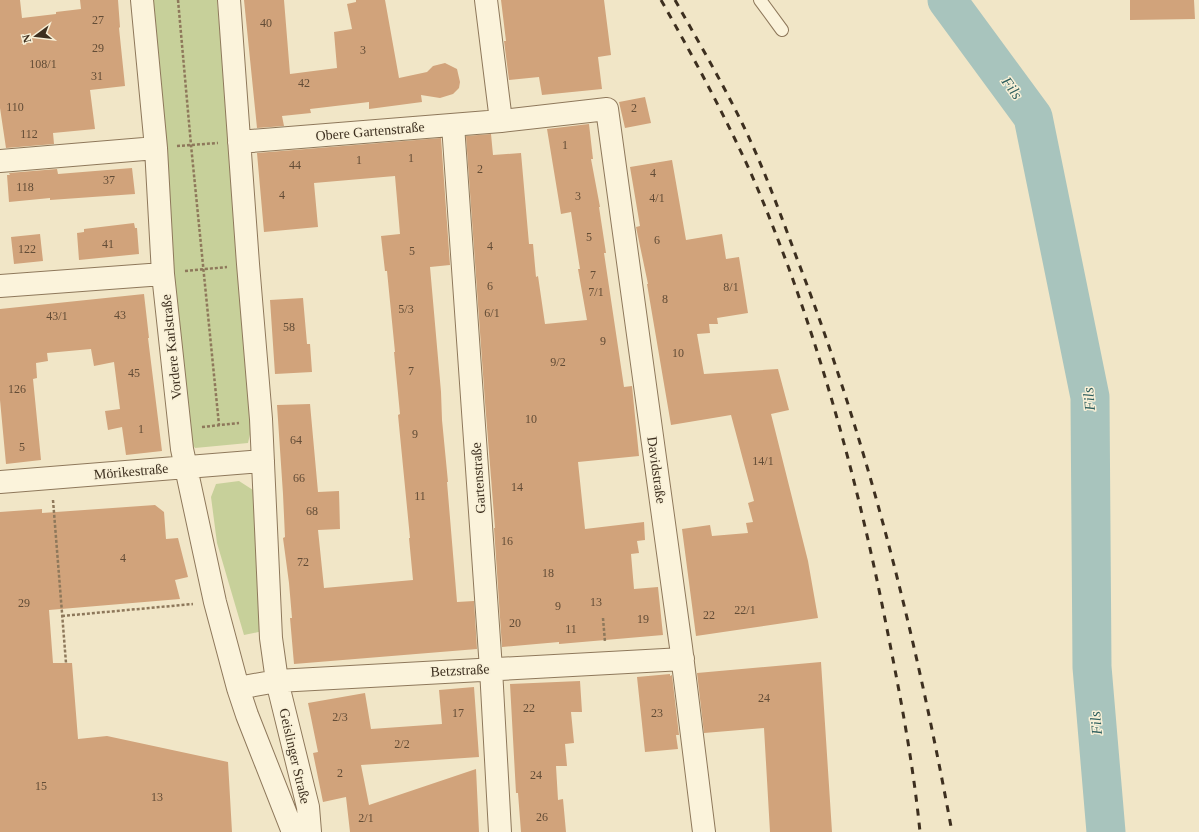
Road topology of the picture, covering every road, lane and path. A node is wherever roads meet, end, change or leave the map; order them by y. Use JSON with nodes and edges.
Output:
{"nodes":[{"id":1,"x":142,"y":0,"type":"edge"},
{"id":2,"x":178,"y":0,"type":"edge"},
{"id":3,"x":229,"y":0,"type":"edge"},
{"id":4,"x":486,"y":0,"type":"edge"},
{"id":5,"x":760,"y":0,"type":"edge"},
{"id":6,"x":782,"y":30,"type":"dead end"},
{"id":7,"x":607,"y":109,"type":"joint"},
{"id":8,"x":501,"y":121,"type":"junction"},
{"id":9,"x":454,"y":124,"type":"junction"},
{"id":10,"x":239,"y":142,"type":"junction"},
{"id":11,"x":191,"y":145,"type":"junction"},
{"id":12,"x":156,"y":148,"type":"junction"},
{"id":13,"x":0,"y":161,"type":"edge"},
{"id":14,"x":248,"y":264,"type":"junction"},
{"id":15,"x":203,"y":269,"type":"junction"},
{"id":16,"x":163,"y":274,"type":"junction"},
{"id":17,"x":0,"y":286,"type":"edge"},
{"id":18,"x":261,"y":420,"type":"junction"},
{"id":19,"x":219,"y":425,"type":"junction"},
{"id":20,"x":180,"y":429,"type":"junction"},
{"id":21,"x":263,"y":461,"type":"junction"},
{"id":22,"x":185,"y":467,"type":"junction"},
{"id":23,"x":51,"y":478,"type":"junction"},
{"id":24,"x":0,"y":482,"type":"edge"},
{"id":25,"x":215,"y":602,"type":"junction"},
{"id":26,"x":62,"y":616,"type":"junction"},
{"id":27,"x":683,"y":659,"type":"junction"},
{"id":28,"x":66,"y":663,"type":"dead end"},
{"id":29,"x":491,"y":669,"type":"junction"},
{"id":30,"x":277,"y":681,"type":"junction"},
{"id":31,"x":238,"y":688,"type":"junction"},
{"id":32,"x":293,"y":832,"type":"edge"},
{"id":33,"x":310,"y":832,"type":"edge"},
{"id":34,"x":500,"y":832,"type":"edge"},
{"id":35,"x":704,"y":832,"type":"edge"}],
"edges":[{"from":1,"to":12,"type":"street","name":"Vordere Karlstraße"},
{"from":2,"to":11,"type":"path"},
{"from":3,"to":10,"type":"street"},
{"from":4,"to":8,"type":"street"},
{"from":5,"to":6,"type":"lane"},
{"from":7,"to":8,"type":"street","name":"Obere Gartenstraße"},
{"from":7,"to":27,"type":"street","name":"Davidstraße"},
{"from":8,"to":9,"type":"street","name":"Obere Gartenstraße"},
{"from":9,"to":10,"type":"street","name":"Obere Gartenstraße"},
{"from":9,"to":29,"type":"street","name":"Gartenstraße"},
{"from":10,"to":11,"type":"path"},
{"from":10,"to":14,"type":"street"},
{"from":11,"to":12,"type":"path"},
{"from":11,"to":15,"type":"path"},
{"from":12,"to":13,"type":"street"},
{"from":12,"to":16,"type":"street","name":"Vordere Karlstraße"},
{"from":14,"to":15,"type":"path"},
{"from":14,"to":18,"type":"street"},
{"from":15,"to":16,"type":"path"},
{"from":15,"to":19,"type":"path"},
{"from":16,"to":17,"type":"street"},
{"from":16,"to":20,"type":"street","name":"Vordere Karlstraße"},
{"from":18,"to":19,"type":"path"},
{"from":18,"to":21,"type":"street"},
{"from":19,"to":20,"type":"path"},
{"from":20,"to":22,"type":"street","name":"Vordere Karlstraße"},
{"from":21,"to":22,"type":"street","name":"Mörikestraße"},
{"from":21,"to":30,"type":"street"},
{"from":22,"to":23,"type":"street","name":"Mörikestraße"},
{"from":22,"to":25,"type":"street","name":"Vordere Karlstraße"},
{"from":23,"to":24,"type":"street","name":"Mörikestraße"},
{"from":23,"to":26,"type":"path"},
{"from":25,"to":26,"type":"path"},
{"from":25,"to":31,"type":"street","name":"Vordere Karlstraße"},
{"from":26,"to":28,"type":"path"},
{"from":27,"to":29,"type":"street","name":"Betzstraße"},
{"from":27,"to":35,"type":"street","name":"Davidstraße"},
{"from":29,"to":30,"type":"street","name":"Betzstraße"},
{"from":29,"to":34,"type":"street","name":"Gartenstraße"},
{"from":30,"to":31,"type":"street","name":"Betzstraße"},
{"from":30,"to":33,"type":"street","name":"Geislinger Straße"},
{"from":31,"to":32,"type":"street","name":"Geislinger Straße"}]}
